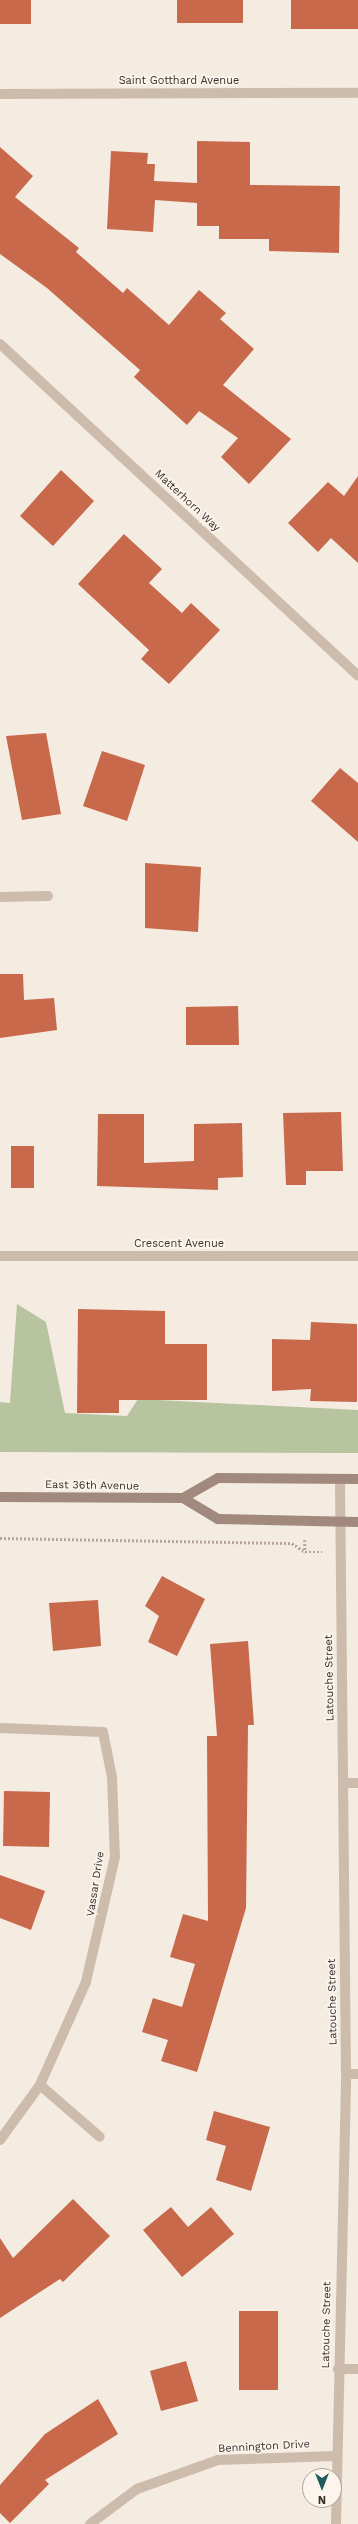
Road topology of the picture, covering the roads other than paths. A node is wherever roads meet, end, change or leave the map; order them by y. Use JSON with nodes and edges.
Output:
{"nodes":[{"id":1,"x":358,"y":93,"type":"edge"},
{"id":2,"x":0,"y":94,"type":"edge"},
{"id":3,"x":0,"y":344,"type":"edge"},
{"id":4,"x":357,"y":671,"type":"edge"},
{"id":5,"x":48,"y":896,"type":"dead end"},
{"id":6,"x":0,"y":897,"type":"edge"},
{"id":7,"x":0,"y":1256,"type":"edge"},
{"id":8,"x":358,"y":1256,"type":"edge"},
{"id":9,"x":340,"y":1479,"type":"junction"},
{"id":10,"x":358,"y":1479,"type":"edge"},
{"id":11,"x":0,"y":1497,"type":"edge"},
{"id":12,"x":183,"y":1498,"type":"junction"},
{"id":13,"x":340,"y":1522,"type":"junction"},
{"id":14,"x":358,"y":1522,"type":"edge"},
{"id":15,"x":0,"y":1728,"type":"edge"},
{"id":16,"x":343,"y":1783,"type":"junction"},
{"id":17,"x":358,"y":1783,"type":"edge"},
{"id":18,"x":346,"y":2074,"type":"junction"},
{"id":19,"x":358,"y":2074,"type":"edge"},
{"id":20,"x":40,"y":2085,"type":"junction"},
{"id":21,"x":100,"y":2137,"type":"dead end"},
{"id":22,"x":0,"y":2140,"type":"edge"},
{"id":23,"x":338,"y":2369,"type":"junction"},
{"id":24,"x":358,"y":2369,"type":"edge"},
{"id":25,"x":336,"y":2456,"type":"junction"},
{"id":26,"x":90,"y":2524,"type":"edge"},
{"id":27,"x":336,"y":2524,"type":"edge"}],
"edges":[{"from":1,"to":2,"type":"street","name":"Saint Gotthard Avenue"},
{"from":3,"to":4,"type":"street","name":"Matterhorn Way"},
{"from":5,"to":6,"type":"street"},
{"from":7,"to":8,"type":"street","name":"Crescent Avenue"},
{"from":9,"to":10,"type":"main road"},
{"from":9,"to":12,"type":"main road"},
{"from":9,"to":13,"type":"street","name":"Latouche Street"},
{"from":11,"to":12,"type":"main road","name":"East 36th Avenue"},
{"from":12,"to":13,"type":"main road"},
{"from":13,"to":14,"type":"main road"},
{"from":13,"to":16,"type":"street","name":"Latouche Street"},
{"from":15,"to":20,"type":"street","name":"Vassar Drive"},
{"from":16,"to":17,"type":"street"},
{"from":16,"to":18,"type":"street","name":"Latouche Street"},
{"from":18,"to":19,"type":"street"},
{"from":18,"to":23,"type":"street","name":"Latouche Street"},
{"from":20,"to":21,"type":"street"},
{"from":20,"to":22,"type":"street","name":"Vassar Drive"},
{"from":23,"to":24,"type":"street"},
{"from":23,"to":25,"type":"street","name":"Latouche Street"},
{"from":25,"to":26,"type":"street","name":"Bennington Drive"},
{"from":25,"to":27,"type":"street","name":"Latouche Street"}]}
